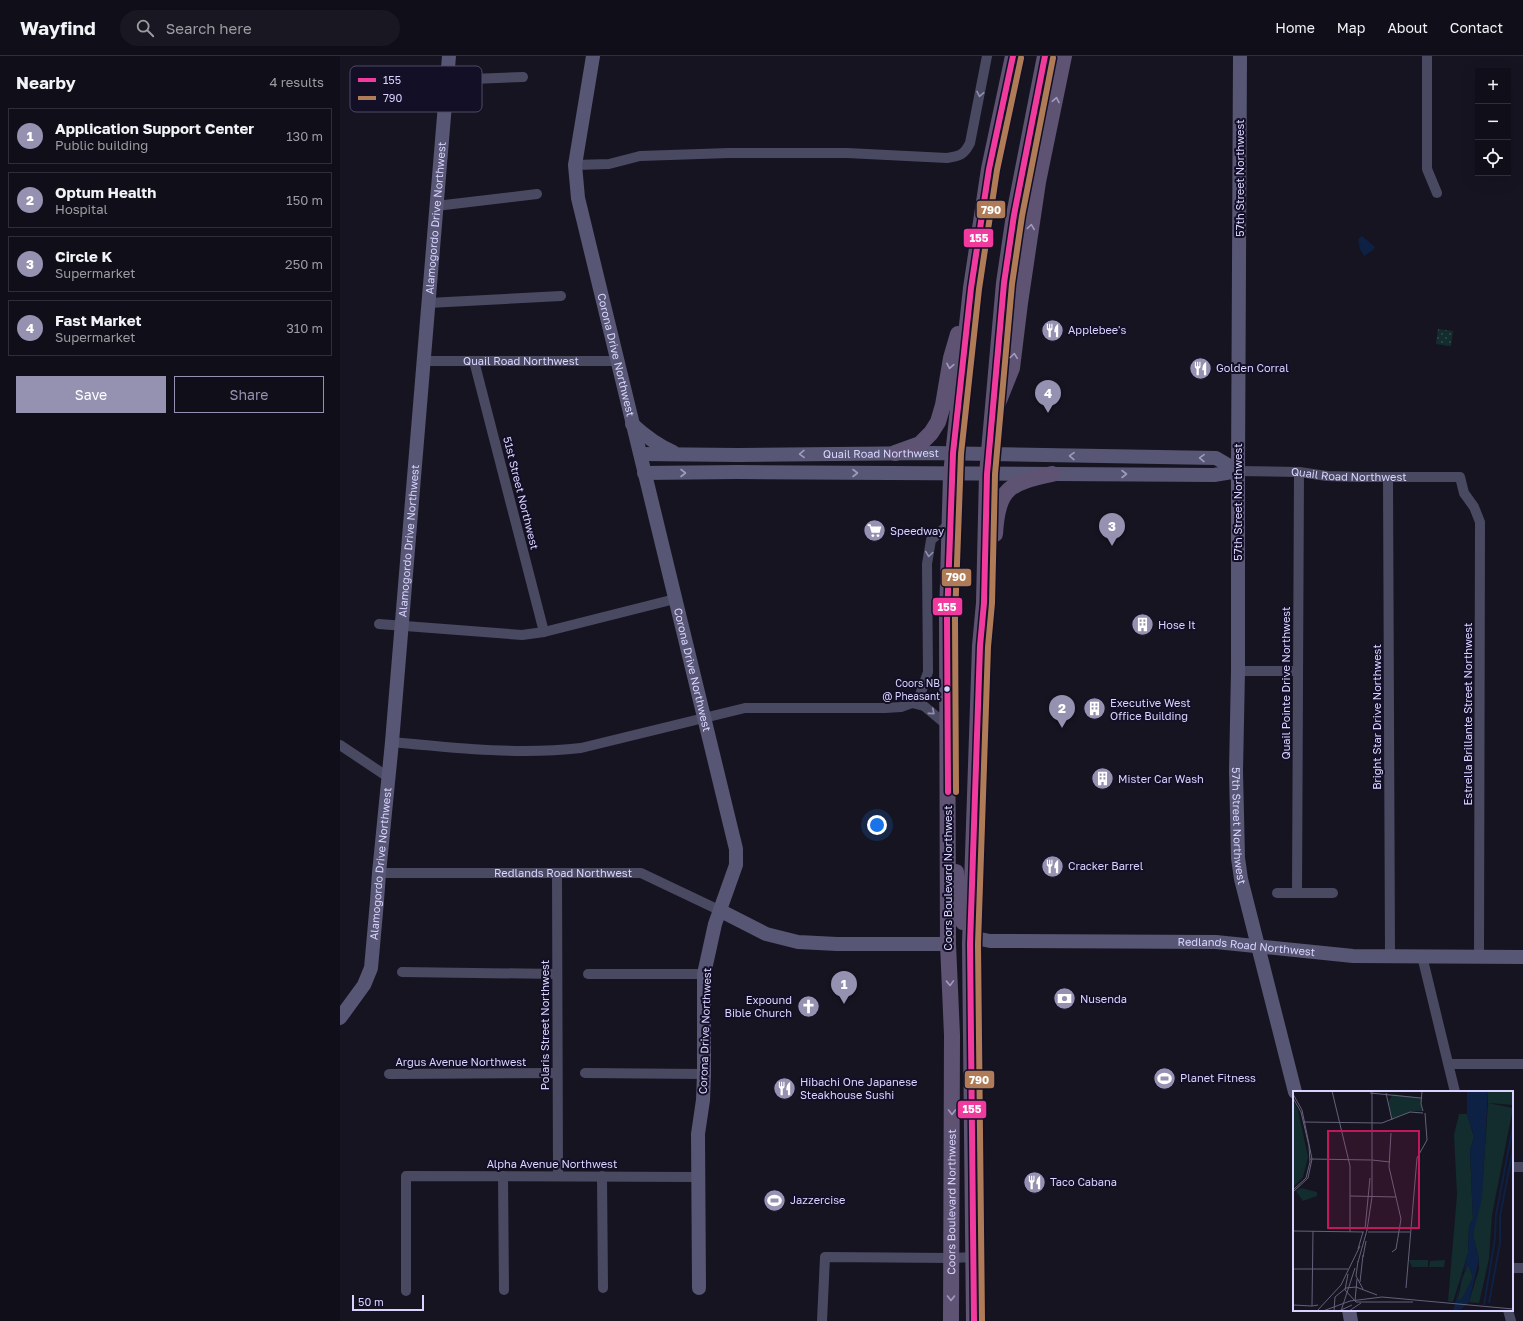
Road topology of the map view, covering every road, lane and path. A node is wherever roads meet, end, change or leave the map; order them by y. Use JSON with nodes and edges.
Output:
{"nodes":[{"id":1,"x":449,"y":56,"type":"edge"},
{"id":2,"x":593,"y":56,"type":"edge"},
{"id":3,"x":988,"y":56,"type":"edge"},
{"id":4,"x":1013,"y":56,"type":"edge"},
{"id":5,"x":1045,"y":56,"type":"edge"},
{"id":6,"x":1064,"y":56,"type":"edge"},
{"id":7,"x":1240,"y":56,"type":"edge"},
{"id":8,"x":1427,"y":56,"type":"edge"},
{"id":9,"x":448,"y":66,"type":"edge"},
{"id":10,"x":523,"y":77,"type":"dead end"},
{"id":11,"x":482,"y":79,"type":"edge"},
{"id":12,"x":444,"y":112,"type":"edge"},
{"id":13,"x":574,"y":165,"type":"junction"},
{"id":14,"x":1437,"y":193,"type":"dead end"},
{"id":15,"x":537,"y":194,"type":"dead end"},
{"id":16,"x":436,"y":206,"type":"junction"},
{"id":17,"x":971,"y":288,"type":"junction"},
{"id":18,"x":561,"y":296,"type":"dead end"},
{"id":19,"x":428,"y":303,"type":"junction"},
{"id":20,"x":474,"y":361,"type":"junction"},
{"id":21,"x":618,"y":361,"type":"junction"},
{"id":22,"x":424,"y":362,"type":"junction"},
{"id":23,"x":991,"y":419,"type":"junction"},
{"id":24,"x":632,"y":424,"type":"junction"},
{"id":25,"x":895,"y":453,"type":"junction"},
{"id":26,"x":953,"y":453,"type":"junction"},
{"id":27,"x":641,"y":454,"type":"junction"},
{"id":28,"x":678,"y":454,"type":"junction"},
{"id":29,"x":988,"y":454,"type":"junction"},
{"id":30,"x":738,"y":455,"type":"junction"},
{"id":31,"x":1238,"y":471,"type":"junction"},
{"id":32,"x":738,"y":472,"type":"junction"},
{"id":33,"x":1299,"y":472,"type":"junction"},
{"id":34,"x":644,"y":473,"type":"junction"},
{"id":35,"x":951,"y":474,"type":"junction"},
{"id":36,"x":987,"y":474,"type":"junction"},
{"id":37,"x":1052,"y":474,"type":"junction"},
{"id":38,"x":1460,"y":477,"type":"joint"},
{"id":39,"x":1388,"y":478,"type":"junction"},
{"id":40,"x":949,"y":524,"type":"junction"},
{"id":41,"x":675,"y":599,"type":"junction"},
{"id":42,"x":984,"y":603,"type":"junction"},
{"id":43,"x":379,"y":624,"type":"dead end"},
{"id":44,"x":401,"y":626,"type":"junction"},
{"id":45,"x":544,"y":632,"type":"junction"},
{"id":46,"x":1238,"y":671,"type":"junction"},
{"id":47,"x":1297,"y":671,"type":"junction"},
{"id":48,"x":912,"y":703,"type":"junction"},
{"id":49,"x":705,"y":718,"type":"junction"},
{"id":50,"x":948,"y":726,"type":"junction"},
{"id":51,"x":392,"y":742,"type":"junction"},
{"id":52,"x":340,"y":745,"type":"edge"},
{"id":53,"x":388,"y":777,"type":"junction"},
{"id":54,"x":948,"y":848,"type":"junction"},
{"id":55,"x":378,"y":873,"type":"junction"},
{"id":56,"x":558,"y":873,"type":"junction"},
{"id":57,"x":1277,"y":893,"type":"dead end"},
{"id":58,"x":1297,"y":893,"type":"junction"},
{"id":59,"x":1333,"y":893,"type":"dead end"},
{"id":60,"x":721,"y":911,"type":"junction"},
{"id":61,"x":970,"y":937,"type":"junction"},
{"id":62,"x":948,"y":944,"type":"junction"},
{"id":63,"x":1258,"y":946,"type":"junction"},
{"id":64,"x":1390,"y":956,"type":"junction"},
{"id":65,"x":1422,"y":956,"type":"junction"},
{"id":66,"x":1479,"y":956,"type":"junction"},
{"id":67,"x":1523,"y":957,"type":"edge"},
{"id":68,"x":402,"y":972,"type":"dead end"},
{"id":69,"x":557,"y":974,"type":"junction"},
{"id":70,"x":588,"y":974,"type":"dead end"},
{"id":71,"x":704,"y":974,"type":"junction"},
{"id":72,"x":340,"y":1018,"type":"edge"},
{"id":73,"x":971,"y":1030,"type":"junction"},
{"id":74,"x":1449,"y":1064,"type":"junction"},
{"id":75,"x":1523,"y":1064,"type":"edge"},
{"id":76,"x":558,"y":1073,"type":"junction"},
{"id":77,"x":585,"y":1073,"type":"dead end"},
{"id":78,"x":389,"y":1074,"type":"dead end"},
{"id":79,"x":704,"y":1074,"type":"junction"},
{"id":80,"x":1295,"y":1091,"type":"edge"},
{"id":81,"x":1455,"y":1091,"type":"edge"},
{"id":82,"x":503,"y":1176,"type":"junction"},
{"id":83,"x":558,"y":1176,"type":"junction"},
{"id":84,"x":602,"y":1176,"type":"junction"},
{"id":85,"x":699,"y":1177,"type":"junction"},
{"id":86,"x":974,"y":1257,"type":"junction"},
{"id":87,"x":952,"y":1258,"type":"junction"},
{"id":88,"x":603,"y":1288,"type":"dead end"},
{"id":89,"x":699,"y":1288,"type":"dead end"},
{"id":90,"x":504,"y":1290,"type":"dead end"},
{"id":91,"x":406,"y":1291,"type":"dead end"},
{"id":92,"x":1349,"y":1311,"type":"edge"},
{"id":93,"x":1508,"y":1311,"type":"edge"},
{"id":94,"x":822,"y":1321,"type":"edge"},
{"id":95,"x":951,"y":1321,"type":"edge"},
{"id":96,"x":974,"y":1321,"type":"edge"},
{"id":97,"x":1352,"y":1321,"type":"edge"},
{"id":98,"x":1511,"y":1321,"type":"edge"}],
"edges":[{"from":1,"to":9,"type":"street","name":"Alamogordo Drive Northwest"},
{"from":2,"to":13,"type":"street","name":"Corona Drive Northwest"},
{"from":3,"to":13,"type":"street","one_way":true},
{"from":4,"to":17,"type":"main road","name":"Coors Boulevard Northwest"},
{"from":5,"to":23,"type":"main road","name":"Coors Boulevard Northwest"},
{"from":23,"to":6,"type":"main road","one_way":true},
{"from":7,"to":31,"type":"street","name":"57th Street Northwest"},
{"from":8,"to":14,"type":"street"},
{"from":10,"to":11,"type":"street"},
{"from":12,"to":16,"type":"street","name":"Alamogordo Drive Northwest"},
{"from":13,"to":21,"type":"street","name":"Corona Drive Northwest"},
{"from":15,"to":16,"type":"street"},
{"from":16,"to":19,"type":"street","name":"Alamogordo Drive Northwest"},
{"from":17,"to":25,"type":"main road","one_way":true},
{"from":17,"to":26,"type":"main road","name":"Coors Boulevard Northwest"},
{"from":18,"to":19,"type":"street"},
{"from":19,"to":22,"type":"street","name":"Alamogordo Drive Northwest"},
{"from":20,"to":21,"type":"street","name":"Quail Road Northwest"},
{"from":20,"to":22,"type":"street","name":"Quail Road Northwest"},
{"from":20,"to":45,"type":"street","name":"51st Street Northwest"},
{"from":21,"to":24,"type":"street","name":"Corona Drive Northwest"},
{"from":22,"to":44,"type":"street","name":"Alamogordo Drive Northwest"},
{"from":23,"to":29,"type":"main road","name":"Coors Boulevard Northwest"},
{"from":24,"to":27,"type":"street","name":"Corona Drive Northwest"},
{"from":24,"to":28,"type":"street"},
{"from":25,"to":26,"type":"street","name":"Quail Road Northwest"},
{"from":25,"to":30,"type":"street","name":"Quail Road Northwest","one_way":true},
{"from":26,"to":29,"type":"street","name":"Quail Road Northwest"},
{"from":26,"to":35,"type":"main road","name":"Coors Boulevard Northwest"},
{"from":27,"to":28,"type":"street","name":"Quail Road Northwest"},
{"from":27,"to":34,"type":"street","name":"Corona Drive Northwest"},
{"from":28,"to":30,"type":"street","name":"Quail Road Northwest"},
{"from":31,"to":29,"type":"street","name":"Quail Road Northwest","one_way":true},
{"from":29,"to":36,"type":"main road","name":"Coors Boulevard Northwest"},
{"from":30,"to":32,"type":"street"},
{"from":31,"to":33,"type":"street","name":"Quail Road Northwest"},
{"from":37,"to":31,"type":"street","name":"Quail Road Northwest","one_way":true},
{"from":31,"to":46,"type":"street","name":"57th Street Northwest"},
{"from":34,"to":32,"type":"street","name":"Quail Road Northwest","one_way":true},
{"from":32,"to":35,"type":"street","name":"Quail Road Northwest","one_way":true},
{"from":33,"to":39,"type":"street","name":"Quail Road Northwest"},
{"from":33,"to":47,"type":"street","name":"Quail Pointe Drive Northwest"},
{"from":34,"to":41,"type":"street","name":"Corona Drive Northwest"},
{"from":35,"to":36,"type":"street","name":"Quail Road Northwest"},
{"from":35,"to":40,"type":"main road","name":"Coors Boulevard Northwest"},
{"from":36,"to":37,"type":"street","name":"Quail Road Northwest"},
{"from":36,"to":42,"type":"main road","name":"Coors Boulevard Northwest"},
{"from":37,"to":42,"type":"main road"},
{"from":38,"to":39,"type":"street","name":"Quail Road Northwest"},
{"from":38,"to":66,"type":"street","name":"Estrella Brillante Street Northwest"},
{"from":39,"to":64,"type":"street","name":"Bright Star Drive Northwest"},
{"from":40,"to":48,"type":"street","one_way":true},
{"from":40,"to":50,"type":"main road","name":"Coors Boulevard Northwest"},
{"from":41,"to":45,"type":"street"},
{"from":41,"to":49,"type":"street","name":"Corona Drive Northwest"},
{"from":42,"to":61,"type":"main road","name":"Coors Boulevard Northwest"},
{"from":43,"to":44,"type":"street"},
{"from":44,"to":45,"type":"street"},
{"from":44,"to":51,"type":"street","name":"Alamogordo Drive Northwest"},
{"from":46,"to":47,"type":"street"},
{"from":46,"to":63,"type":"street","name":"57th Street Northwest"},
{"from":47,"to":58,"type":"street","name":"Quail Pointe Drive Northwest"},
{"from":48,"to":49,"type":"street"},
{"from":48,"to":50,"type":"street","one_way":true},
{"from":49,"to":51,"type":"street"},
{"from":49,"to":60,"type":"street","name":"Corona Drive Northwest"},
{"from":50,"to":54,"type":"main road","name":"Coors Boulevard Northwest"},
{"from":51,"to":53,"type":"street","name":"Alamogordo Drive Northwest"},
{"from":52,"to":53,"type":"street"},
{"from":53,"to":55,"type":"street","name":"Alamogordo Drive Northwest"},
{"from":54,"to":61,"type":"main road"},
{"from":54,"to":62,"type":"main road","name":"Coors Boulevard Northwest"},
{"from":55,"to":56,"type":"street","name":"Redlands Road Northwest"},
{"from":55,"to":72,"type":"street","name":"Alamogordo Drive Northwest"},
{"from":56,"to":60,"type":"street","name":"Redlands Road Northwest"},
{"from":56,"to":69,"type":"street","name":"Polaris Street Northwest"},
{"from":57,"to":58,"type":"street"},
{"from":58,"to":59,"type":"street"},
{"from":60,"to":62,"type":"street","name":"Redlands Road Northwest"},
{"from":60,"to":71,"type":"street","name":"Corona Drive Northwest"},
{"from":61,"to":63,"type":"street","name":"Redlands Road Northwest"},
{"from":61,"to":73,"type":"main road","name":"Coors Boulevard Northwest"},
{"from":62,"to":73,"type":"main road"},
{"from":62,"to":87,"type":"main road","name":"Coors Boulevard Northwest","one_way":true},
{"from":63,"to":64,"type":"street","name":"Redlands Road Northwest"},
{"from":63,"to":80,"type":"street","name":"57th Street Northwest"},
{"from":64,"to":65,"type":"street","name":"Redlands Road Northwest"},
{"from":65,"to":66,"type":"street","name":"Redlands Road Northwest"},
{"from":65,"to":74,"type":"street"},
{"from":66,"to":67,"type":"street","name":"Redlands Road Northwest"},
{"from":68,"to":69,"type":"street"},
{"from":69,"to":76,"type":"street","name":"Polaris Street Northwest"},
{"from":70,"to":71,"type":"street"},
{"from":71,"to":79,"type":"street","name":"Corona Drive Northwest"},
{"from":73,"to":86,"type":"main road","name":"Coors Boulevard Northwest"},
{"from":74,"to":75,"type":"street"},
{"from":74,"to":81,"type":"street"},
{"from":76,"to":78,"type":"street","name":"Argus Avenue Northwest"},
{"from":76,"to":83,"type":"street","name":"Polaris Street Northwest"},
{"from":77,"to":79,"type":"street"},
{"from":79,"to":85,"type":"street","name":"Corona Drive Northwest"},
{"from":82,"to":83,"type":"street","name":"Alpha Avenue Northwest"},
{"from":82,"to":90,"type":"street"},
{"from":82,"to":91,"type":"street","name":"Alpha Avenue Northwest"},
{"from":83,"to":84,"type":"street","name":"Alpha Avenue Northwest"},
{"from":84,"to":85,"type":"street","name":"Alpha Avenue Northwest"},
{"from":84,"to":88,"type":"street"},
{"from":85,"to":89,"type":"street","name":"Corona Drive Northwest"},
{"from":86,"to":87,"type":"street"},
{"from":86,"to":96,"type":"main road","name":"Coors Boulevard Northwest"},
{"from":87,"to":94,"type":"street"},
{"from":87,"to":95,"type":"main road","name":"Coors Boulevard Northwest","one_way":true},
{"from":92,"to":97,"type":"street"},
{"from":93,"to":98,"type":"street"}]}
